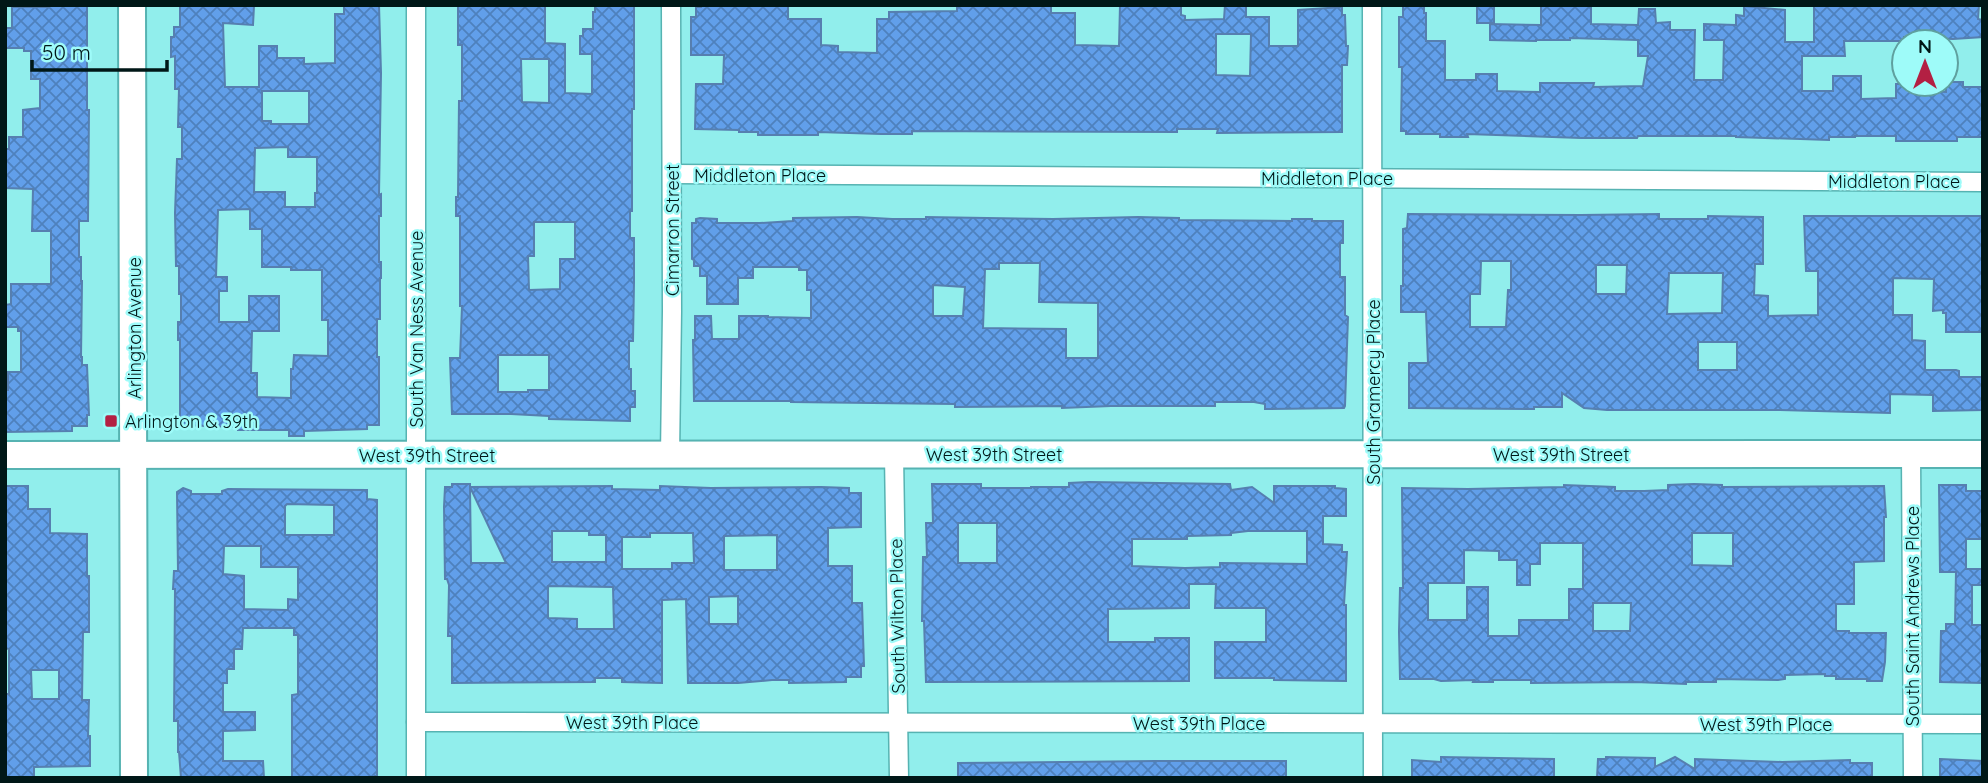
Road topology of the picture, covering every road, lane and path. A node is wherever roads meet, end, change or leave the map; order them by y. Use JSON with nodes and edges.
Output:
{"nodes":[{"id":1,"x":132,"y":5,"type":"edge"},
{"id":2,"x":416,"y":5,"type":"edge"},
{"id":3,"x":671,"y":5,"type":"edge"},
{"id":4,"x":1372,"y":5,"type":"edge"},
{"id":5,"x":672,"y":174,"type":"junction"},
{"id":6,"x":1372,"y":178,"type":"junction"},
{"id":7,"x":1983,"y":181,"type":"edge"},
{"id":8,"x":894,"y":454,"type":"junction"},
{"id":9,"x":1373,"y":454,"type":"junction"},
{"id":10,"x":1912,"y":454,"type":"junction"},
{"id":11,"x":1983,"y":454,"type":"edge"},
{"id":12,"x":5,"y":455,"type":"edge"},
{"id":13,"x":134,"y":455,"type":"junction"},
{"id":14,"x":416,"y":455,"type":"junction"},
{"id":15,"x":670,"y":455,"type":"junction"},
{"id":16,"x":416,"y":722,"type":"junction"},
{"id":17,"x":899,"y":723,"type":"junction"},
{"id":18,"x":1373,"y":723,"type":"junction"},
{"id":19,"x":1913,"y":724,"type":"junction"},
{"id":20,"x":1983,"y":724,"type":"edge"},
{"id":21,"x":134,"y":778,"type":"edge"},
{"id":22,"x":416,"y":778,"type":"edge"},
{"id":23,"x":899,"y":778,"type":"edge"},
{"id":24,"x":1373,"y":778,"type":"edge"},
{"id":25,"x":1913,"y":778,"type":"edge"}],
"edges":[{"from":1,"to":13,"type":"street","name":"Arlington Avenue"},
{"from":2,"to":14,"type":"street","name":"South Van Ness Avenue"},
{"from":3,"to":5,"type":"street","name":"Cimarron Street"},
{"from":4,"to":6,"type":"street","name":"South Gramercy Place"},
{"from":5,"to":6,"type":"street","name":"Middleton Place"},
{"from":5,"to":15,"type":"street","name":"Cimarron Street"},
{"from":6,"to":7,"type":"street","name":"Middleton Place"},
{"from":6,"to":9,"type":"street","name":"South Gramercy Place"},
{"from":8,"to":9,"type":"street","name":"West 39th Street"},
{"from":8,"to":15,"type":"street","name":"West 39th Street"},
{"from":8,"to":17,"type":"street","name":"South Wilton Place"},
{"from":9,"to":10,"type":"street","name":"West 39th Street"},
{"from":9,"to":18,"type":"street","name":"South Gramercy Place"},
{"from":10,"to":11,"type":"street","name":"West 39th Street"},
{"from":10,"to":19,"type":"street","name":"South Saint Andrews Place"},
{"from":12,"to":13,"type":"street","name":"West 39th Street"},
{"from":13,"to":14,"type":"street","name":"West 39th Street"},
{"from":13,"to":21,"type":"street","name":"Arlington Avenue"},
{"from":14,"to":15,"type":"street","name":"West 39th Street"},
{"from":14,"to":16,"type":"street","name":"South Van Ness Avenue"},
{"from":16,"to":17,"type":"street","name":"West 39th Place"},
{"from":16,"to":22,"type":"street","name":"South Van Ness Avenue"},
{"from":17,"to":18,"type":"street","name":"West 39th Place"},
{"from":17,"to":23,"type":"street","name":"South Wilton Place"},
{"from":18,"to":19,"type":"street","name":"West 39th Place"},
{"from":18,"to":24,"type":"street","name":"South Gramercy Place"},
{"from":19,"to":20,"type":"street","name":"West 39th Place"},
{"from":19,"to":25,"type":"street","name":"South Saint Andrews Place"}]}
